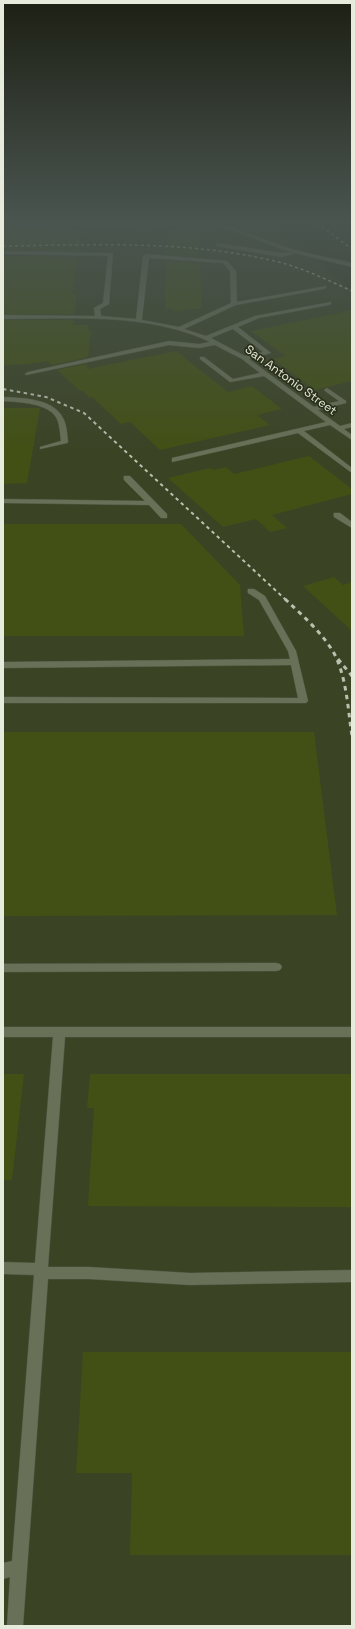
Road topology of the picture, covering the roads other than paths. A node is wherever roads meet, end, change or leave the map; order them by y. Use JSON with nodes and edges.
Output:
{"nodes":[{"id":1,"x":106,"y":299,"type":"edge"},
{"id":2,"x":141,"y":299,"type":"edge"},
{"id":3,"x":234,"y":299,"type":"edge"},
{"id":4,"x":260,"y":299,"type":"edge"},
{"id":5,"x":328,"y":303,"type":"dead end"},
{"id":6,"x":234,"y":304,"type":"junction"},
{"id":7,"x":3,"y":317,"type":"edge"},
{"id":8,"x":98,"y":318,"type":"junction"},
{"id":9,"x":139,"y":321,"type":"junction"},
{"id":10,"x":234,"y":327,"type":"junction"},
{"id":11,"x":179,"y":329,"type":"junction"},
{"id":12,"x":205,"y":339,"type":"junction"},
{"id":13,"x":216,"y":343,"type":"junction"},
{"id":14,"x":202,"y":358,"type":"dead end"},
{"id":15,"x":244,"y":358,"type":"junction"},
{"id":16,"x":28,"y":374,"type":"dead end"},
{"id":17,"x":265,"y":374,"type":"junction"},
{"id":18,"x":327,"y":390,"type":"dead end"},
{"id":19,"x":3,"y":399,"type":"edge"},
{"id":20,"x":352,"y":400,"type":"edge"},
{"id":21,"x":344,"y":402,"type":"junction"},
{"id":22,"x":313,"y":409,"type":"junction"},
{"id":23,"x":331,"y":422,"type":"junction"},
{"id":24,"x":352,"y":425,"type":"edge"},
{"id":25,"x":338,"y":428,"type":"junction"},
{"id":26,"x":298,"y":430,"type":"junction"},
{"id":27,"x":352,"y":438,"type":"edge"},
{"id":28,"x":42,"y":448,"type":"dead end"},
{"id":29,"x":175,"y":460,"type":"dead end"},
{"id":30,"x":352,"y":471,"type":"edge"},
{"id":31,"x":127,"y":478,"type":"dead end"},
{"id":32,"x":3,"y":501,"type":"edge"},
{"id":33,"x":151,"y":502,"type":"junction"},
{"id":34,"x":337,"y":515,"type":"dead end"},
{"id":35,"x":164,"y":516,"type":"dead end"},
{"id":36,"x":352,"y":526,"type":"edge"},
{"id":37,"x":251,"y":591,"type":"dead end"},
{"id":38,"x":296,"y":662,"type":"junction"},
{"id":39,"x":3,"y":665,"type":"edge"},
{"id":40,"x":3,"y":700,"type":"edge"},
{"id":41,"x":276,"y":967,"type":"dead end"},
{"id":42,"x":3,"y":968,"type":"edge"},
{"id":43,"x":3,"y":1032,"type":"edge"},
{"id":44,"x":59,"y":1032,"type":"junction"},
{"id":45,"x":352,"y":1032,"type":"edge"},
{"id":46,"x":3,"y":1268,"type":"edge"},
{"id":47,"x":41,"y":1271,"type":"junction"},
{"id":48,"x":352,"y":1276,"type":"edge"},
{"id":49,"x":19,"y":1567,"type":"junction"},
{"id":50,"x":3,"y":1571,"type":"edge"},
{"id":51,"x":14,"y":1626,"type":"edge"}],
"edges":[{"from":1,"to":8,"type":"street"},
{"from":2,"to":9,"type":"street"},
{"from":3,"to":6,"type":"street"},
{"from":4,"to":6,"type":"street"},
{"from":5,"to":10,"type":"street"},
{"from":6,"to":11,"type":"street"},
{"from":7,"to":8,"type":"street","name":"San Antonio Street"},
{"from":8,"to":9,"type":"street","name":"San Antonio Street"},
{"from":9,"to":11,"type":"street","name":"San Antonio Street"},
{"from":10,"to":12,"type":"street"},
{"from":10,"to":15,"type":"street"},
{"from":11,"to":12,"type":"street","name":"San Antonio Street"},
{"from":12,"to":13,"type":"street","name":"San Antonio Street"},
{"from":13,"to":15,"type":"street","name":"San Antonio Street"},
{"from":13,"to":16,"type":"street"},
{"from":14,"to":17,"type":"street"},
{"from":15,"to":17,"type":"street","name":"San Antonio Street"},
{"from":17,"to":22,"type":"street","name":"San Antonio Street"},
{"from":18,"to":21,"type":"street"},
{"from":19,"to":28,"type":"street"},
{"from":20,"to":21,"type":"street"},
{"from":21,"to":22,"type":"street"},
{"from":22,"to":23,"type":"street","name":"San Antonio Street"},
{"from":23,"to":25,"type":"street","name":"San Antonio Street"},
{"from":23,"to":26,"type":"street"},
{"from":24,"to":25,"type":"street"},
{"from":25,"to":27,"type":"street","name":"San Antonio Street"},
{"from":26,"to":29,"type":"street"},
{"from":26,"to":30,"type":"street"},
{"from":31,"to":33,"type":"street"},
{"from":32,"to":33,"type":"street"},
{"from":33,"to":35,"type":"street"},
{"from":34,"to":36,"type":"street"},
{"from":37,"to":38,"type":"street"},
{"from":38,"to":39,"type":"street"},
{"from":38,"to":40,"type":"street"},
{"from":41,"to":42,"type":"street"},
{"from":43,"to":44,"type":"street"},
{"from":44,"to":45,"type":"street"},
{"from":44,"to":47,"type":"street"},
{"from":46,"to":47,"type":"street"},
{"from":47,"to":48,"type":"street"},
{"from":47,"to":49,"type":"street"},
{"from":49,"to":50,"type":"street"},
{"from":49,"to":51,"type":"street"}]}
